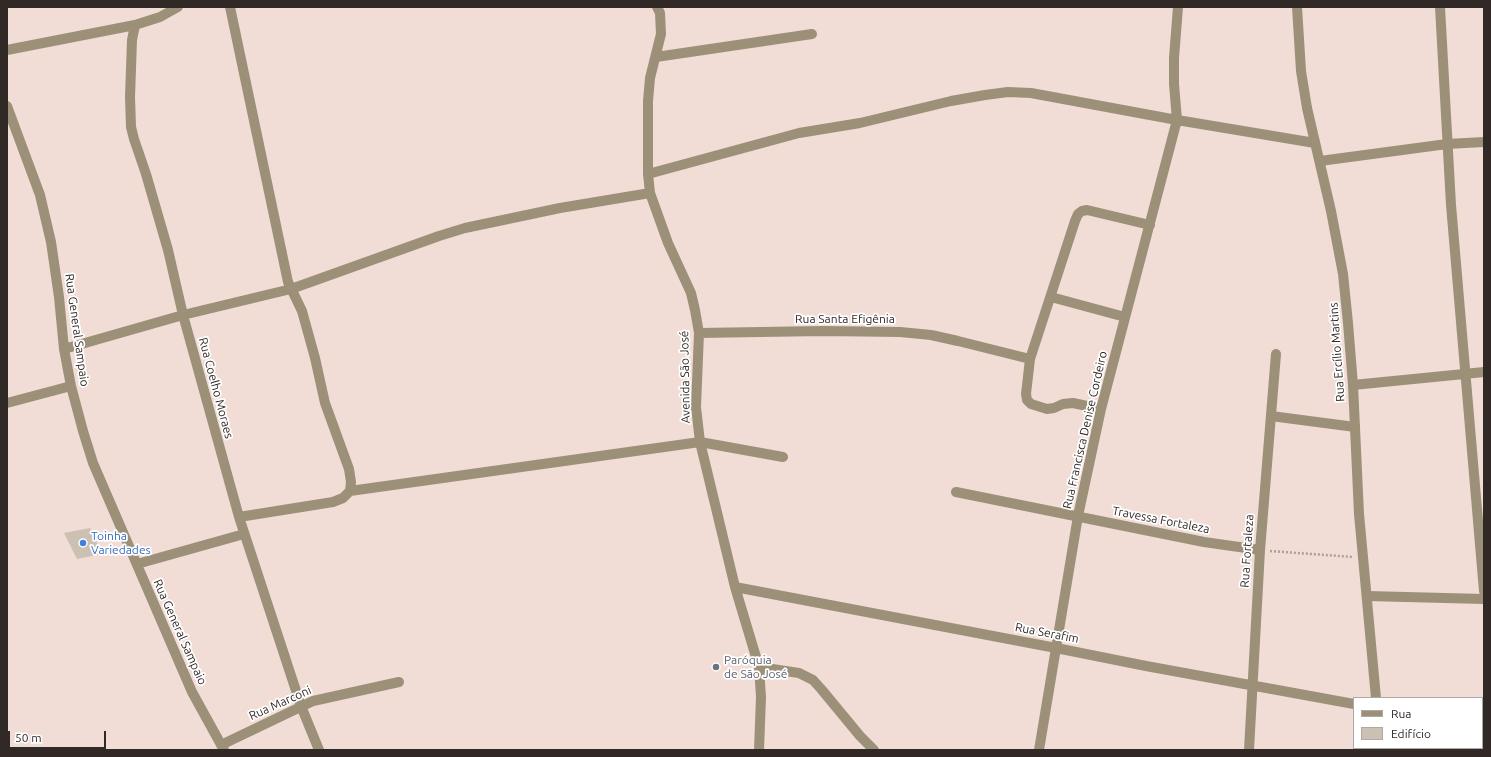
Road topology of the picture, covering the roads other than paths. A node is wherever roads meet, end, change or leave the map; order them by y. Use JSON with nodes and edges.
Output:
{"nodes":[{"id":1,"x":178,"y":7,"type":"edge"},
{"id":2,"x":230,"y":7,"type":"edge"},
{"id":3,"x":657,"y":7,"type":"edge"},
{"id":4,"x":1178,"y":7,"type":"edge"},
{"id":5,"x":1297,"y":7,"type":"edge"},
{"id":6,"x":1440,"y":7,"type":"edge"},
{"id":7,"x":159,"y":12,"type":"edge"},
{"id":8,"x":135,"y":25,"type":"junction"},
{"id":9,"x":812,"y":34,"type":"dead end"},
{"id":10,"x":7,"y":50,"type":"edge"},
{"id":11,"x":656,"y":57,"type":"junction"},
{"id":12,"x":7,"y":107,"type":"edge"},
{"id":13,"x":1177,"y":120,"type":"junction"},
{"id":14,"x":1484,"y":142,"type":"edge"},
{"id":15,"x":1315,"y":143,"type":"junction"},
{"id":16,"x":1447,"y":144,"type":"junction"},
{"id":17,"x":1320,"y":161,"type":"junction"},
{"id":18,"x":648,"y":174,"type":"junction"},
{"id":19,"x":650,"y":193,"type":"junction"},
{"id":20,"x":1150,"y":225,"type":"junction"},
{"id":21,"x":290,"y":289,"type":"junction"},
{"id":22,"x":1051,"y":297,"type":"junction"},
{"id":23,"x":183,"y":315,"type":"junction"},
{"id":24,"x":1125,"y":317,"type":"junction"},
{"id":25,"x":699,"y":333,"type":"junction"},
{"id":26,"x":64,"y":349,"type":"junction"},
{"id":27,"x":1276,"y":354,"type":"dead end"},
{"id":28,"x":1030,"y":359,"type":"junction"},
{"id":29,"x":1484,"y":372,"type":"edge"},
{"id":30,"x":1466,"y":374,"type":"junction"},
{"id":31,"x":1353,"y":385,"type":"junction"},
{"id":32,"x":71,"y":386,"type":"junction"},
{"id":33,"x":7,"y":403,"type":"edge"},
{"id":34,"x":1101,"y":409,"type":"junction"},
{"id":35,"x":1271,"y":416,"type":"junction"},
{"id":36,"x":1355,"y":427,"type":"junction"},
{"id":37,"x":700,"y":442,"type":"junction"},
{"id":38,"x":783,"y":457,"type":"dead end"},
{"id":39,"x":350,"y":491,"type":"junction"},
{"id":40,"x":956,"y":492,"type":"dead end"},
{"id":41,"x":1078,"y":516,"type":"junction"},
{"id":42,"x":239,"y":517,"type":"junction"},
{"id":43,"x":244,"y":534,"type":"junction"},
{"id":44,"x":1260,"y":550,"type":"junction"},
{"id":45,"x":136,"y":564,"type":"junction"},
{"id":46,"x":735,"y":587,"type":"junction"},
{"id":47,"x":1484,"y":591,"type":"edge"},
{"id":48,"x":1367,"y":596,"type":"junction"},
{"id":49,"x":1484,"y":599,"type":"edge"},
{"id":50,"x":1056,"y":648,"type":"junction"},
{"id":51,"x":759,"y":667,"type":"junction"},
{"id":52,"x":399,"y":682,"type":"dead end"},
{"id":53,"x":1252,"y":685,"type":"junction"},
{"id":54,"x":1376,"y":697,"type":"edge"},
{"id":55,"x":1353,"y":704,"type":"edge"},
{"id":56,"x":301,"y":706,"type":"junction"},
{"id":57,"x":222,"y":748,"type":"edge"},
{"id":58,"x":319,"y":750,"type":"edge"},
{"id":59,"x":759,"y":750,"type":"edge"},
{"id":60,"x":874,"y":750,"type":"edge"},
{"id":61,"x":1039,"y":750,"type":"edge"},
{"id":62,"x":1249,"y":750,"type":"edge"}],
"edges":[{"from":1,"to":7,"type":"street"},
{"from":2,"to":21,"type":"street"},
{"from":3,"to":11,"type":"street","name":"Avenida São José"},
{"from":4,"to":13,"type":"street","name":"Rua Francisca Denise Cordeiro"},
{"from":5,"to":15,"type":"street","name":"Rua Ercílio Martins"},
{"from":6,"to":16,"type":"street"},
{"from":7,"to":8,"type":"street"},
{"from":8,"to":10,"type":"street"},
{"from":8,"to":23,"type":"street","name":"Rua Coelho Moraes"},
{"from":9,"to":11,"type":"street"},
{"from":11,"to":18,"type":"street","name":"Avenida São José"},
{"from":12,"to":26,"type":"street","name":"Rua General Sampaio"},
{"from":13,"to":15,"type":"street"},
{"from":13,"to":18,"type":"street"},
{"from":13,"to":20,"type":"street","name":"Rua Francisca Denise Cordeiro"},
{"from":14,"to":16,"type":"street"},
{"from":15,"to":17,"type":"street","name":"Rua Ercílio Martins"},
{"from":16,"to":17,"type":"street"},
{"from":16,"to":30,"type":"street"},
{"from":17,"to":31,"type":"street","name":"Rua Ercílio Martins"},
{"from":18,"to":19,"type":"street","name":"Avenida São José"},
{"from":19,"to":21,"type":"street"},
{"from":19,"to":25,"type":"street","name":"Avenida São José"},
{"from":20,"to":22,"type":"street"},
{"from":20,"to":24,"type":"street","name":"Rua Francisca Denise Cordeiro"},
{"from":21,"to":23,"type":"street"},
{"from":21,"to":39,"type":"street"},
{"from":22,"to":24,"type":"street"},
{"from":22,"to":28,"type":"street"},
{"from":23,"to":26,"type":"street"},
{"from":23,"to":42,"type":"street","name":"Rua Coelho Moraes"},
{"from":24,"to":34,"type":"street","name":"Rua Francisca Denise Cordeiro"},
{"from":25,"to":28,"type":"street","name":"Rua Santa Efigênia"},
{"from":25,"to":37,"type":"street","name":"Avenida São José"},
{"from":26,"to":32,"type":"street","name":"Rua General Sampaio"},
{"from":27,"to":35,"type":"street","name":"Rua Fortaleza"},
{"from":28,"to":34,"type":"street"},
{"from":29,"to":30,"type":"street"},
{"from":30,"to":31,"type":"street"},
{"from":30,"to":47,"type":"street"},
{"from":31,"to":36,"type":"street","name":"Rua Ercílio Martins"},
{"from":32,"to":33,"type":"street"},
{"from":32,"to":45,"type":"street","name":"Rua General Sampaio"},
{"from":34,"to":41,"type":"street","name":"Rua Francisca Denise Cordeiro"},
{"from":35,"to":36,"type":"street"},
{"from":35,"to":44,"type":"street","name":"Rua Fortaleza"},
{"from":36,"to":48,"type":"street","name":"Rua Ercílio Martins"},
{"from":37,"to":38,"type":"street"},
{"from":37,"to":39,"type":"street"},
{"from":37,"to":46,"type":"street","name":"Avenida São José"},
{"from":39,"to":42,"type":"street"},
{"from":40,"to":41,"type":"street","name":"Travessa Fortaleza"},
{"from":41,"to":44,"type":"street","name":"Travessa Fortaleza"},
{"from":41,"to":50,"type":"street","name":"Rua Francisca Denise Cordeiro"},
{"from":42,"to":43,"type":"street","name":"Rua Coelho Moraes"},
{"from":43,"to":45,"type":"street"},
{"from":43,"to":56,"type":"street","name":"Rua Coelho Moraes"},
{"from":44,"to":53,"type":"street","name":"Rua Fortaleza"},
{"from":45,"to":57,"type":"street","name":"Rua General Sampaio"},
{"from":46,"to":50,"type":"street","name":"Rua Serafim"},
{"from":46,"to":51,"type":"street","name":"Avenida São José"},
{"from":48,"to":49,"type":"street"},
{"from":48,"to":54,"type":"street","name":"Rua Ercílio Martins"},
{"from":50,"to":53,"type":"street","name":"Rua Serafim"},
{"from":50,"to":61,"type":"street","name":"Rua Francisca Denise Cordeiro"},
{"from":51,"to":59,"type":"street","name":"Avenida São José"},
{"from":51,"to":60,"type":"street"},
{"from":52,"to":56,"type":"street","name":"Rua Marconi"},
{"from":53,"to":55,"type":"street","name":"Rua Serafim"},
{"from":53,"to":62,"type":"street","name":"Rua Fortaleza"},
{"from":56,"to":57,"type":"street","name":"Rua Marconi"},
{"from":56,"to":58,"type":"street","name":"Rua Coelho Moraes"}]}
